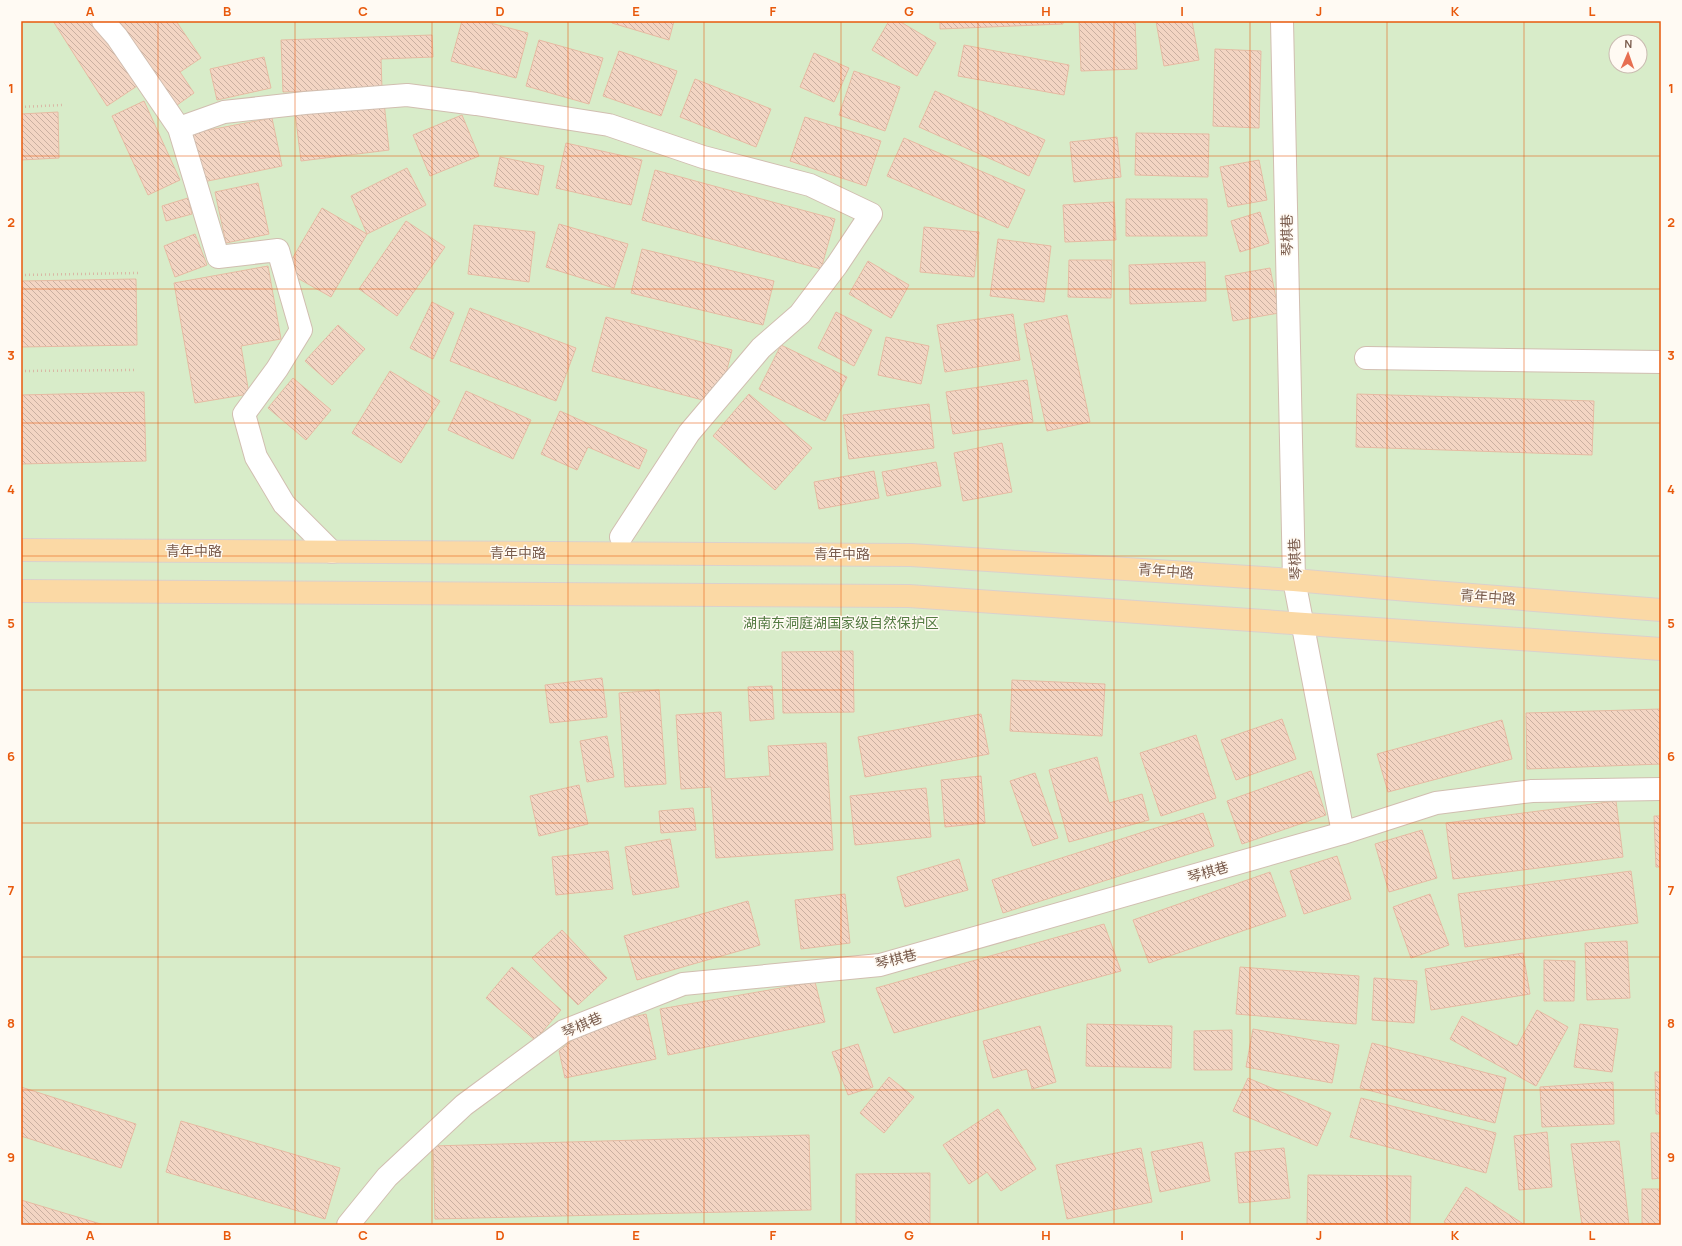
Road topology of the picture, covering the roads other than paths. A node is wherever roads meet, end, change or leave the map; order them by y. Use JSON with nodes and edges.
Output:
{"nodes":[{"id":1,"x":103,"y":21,"type":"edge"},
{"id":2,"x":1282,"y":21,"type":"edge"},
{"id":3,"x":179,"y":128,"type":"junction"},
{"id":4,"x":1366,"y":358,"type":"dead end"},
{"id":5,"x":1661,"y":362,"type":"edge"},
{"id":6,"x":621,"y":537,"type":"dead end"},
{"id":7,"x":21,"y":550,"type":"edge"},
{"id":8,"x":332,"y":552,"type":"junction"},
{"id":9,"x":1294,"y":580,"type":"junction"},
{"id":10,"x":21,"y":590,"type":"edge"},
{"id":11,"x":1661,"y":610,"type":"edge"},
{"id":12,"x":1303,"y":624,"type":"junction"},
{"id":13,"x":1661,"y":649,"type":"edge"},
{"id":14,"x":1661,"y":789,"type":"edge"},
{"id":15,"x":1343,"y":833,"type":"junction"},
{"id":16,"x":348,"y":1225,"type":"edge"}],
"edges":[{"from":1,"to":3,"type":"street"},
{"from":2,"to":9,"type":"street","name":"琴棋巷"},
{"from":3,"to":6,"type":"street"},
{"from":3,"to":8,"type":"street"},
{"from":4,"to":5,"type":"street"},
{"from":7,"to":8,"type":"main road","name":"青年中路"},
{"from":8,"to":9,"type":"main road","name":"青年中路"},
{"from":9,"to":11,"type":"main road","name":"青年中路"},
{"from":9,"to":12,"type":"street","name":"琴棋巷"},
{"from":10,"to":12,"type":"main road"},
{"from":12,"to":13,"type":"main road"},
{"from":12,"to":15,"type":"street","name":"琴棋巷"},
{"from":14,"to":15,"type":"street"},
{"from":15,"to":16,"type":"street","name":"琴棋巷"}]}
